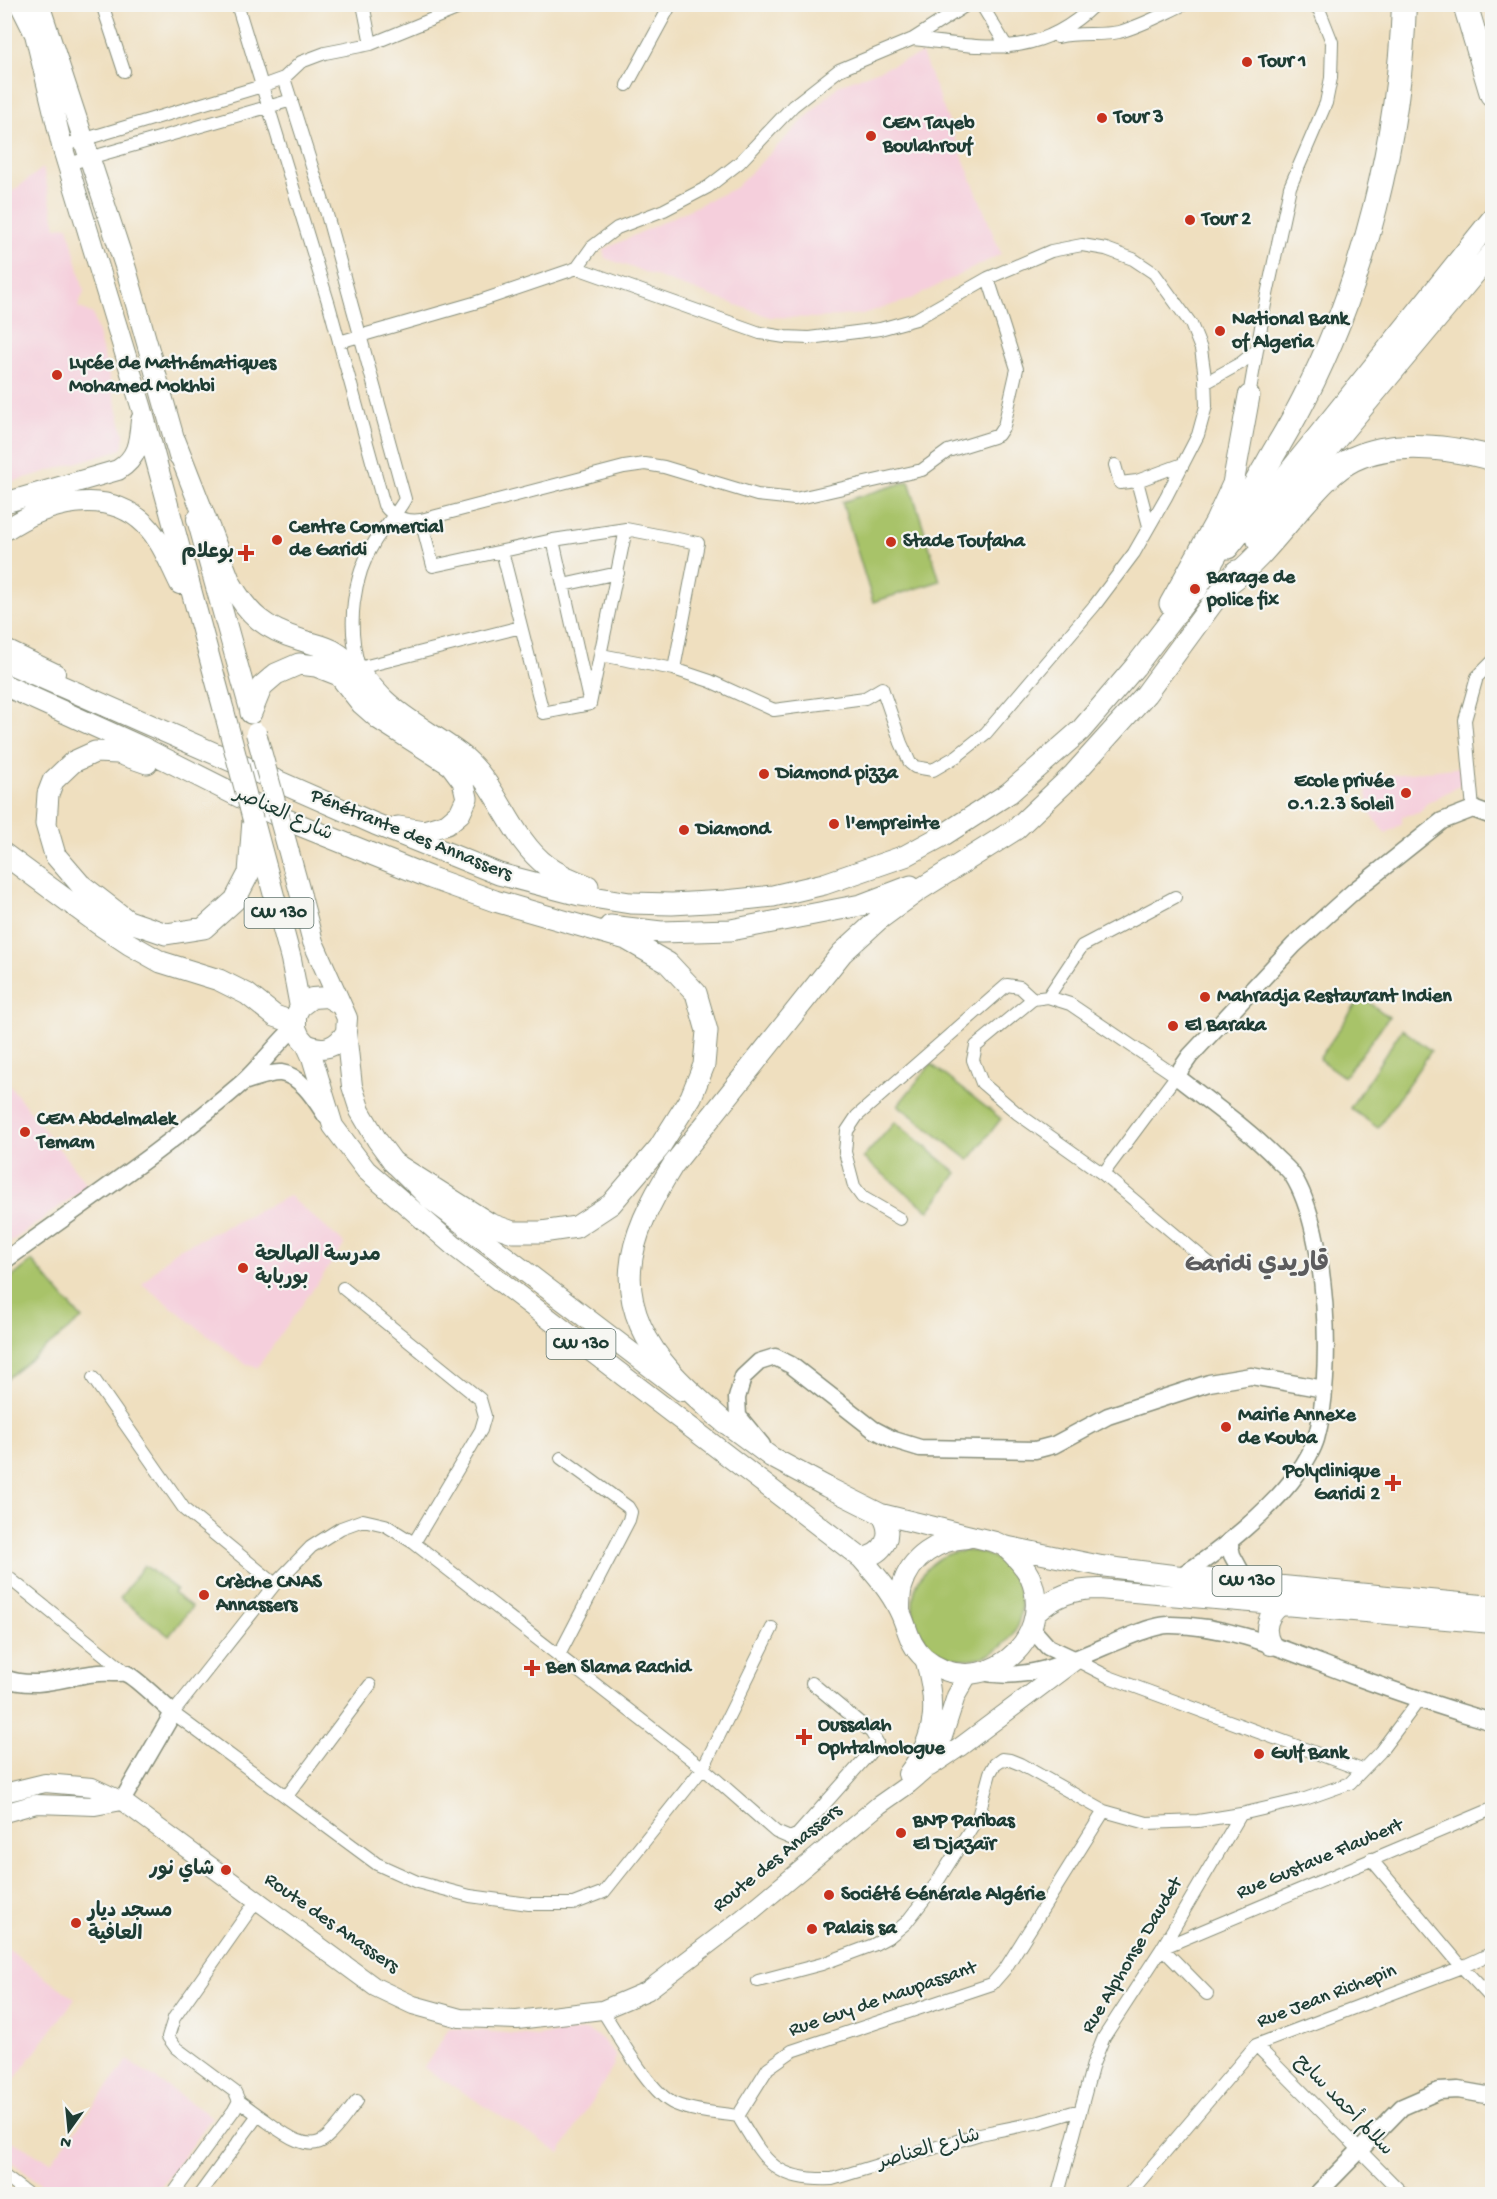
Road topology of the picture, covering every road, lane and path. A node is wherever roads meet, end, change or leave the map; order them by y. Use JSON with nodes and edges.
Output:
{"nodes":[{"id":1,"x":20,"y":4,"type":"edge"},
{"id":2,"x":39,"y":4,"type":"edge"},
{"id":3,"x":102,"y":4,"type":"edge"},
{"id":4,"x":237,"y":4,"type":"edge"},
{"id":5,"x":363,"y":4,"type":"edge"},
{"id":6,"x":469,"y":4,"type":"edge"},
{"id":7,"x":671,"y":4,"type":"edge"},
{"id":8,"x":968,"y":4,"type":"edge"},
{"id":9,"x":981,"y":4,"type":"edge"},
{"id":10,"x":1095,"y":4,"type":"edge"},
{"id":11,"x":1185,"y":4,"type":"edge"},
{"id":12,"x":1404,"y":4,"type":"edge"},
{"id":13,"x":1465,"y":4,"type":"edge"},
{"id":14,"x":1316,"y":6,"type":"edge"},
{"id":15,"x":913,"y":39,"type":"junction"},
{"id":16,"x":1036,"y":43,"type":"junction"},
{"id":17,"x":371,"y":44,"type":"junction"},
{"id":18,"x":1007,"y":47,"type":"junction"},
{"id":19,"x":124,"y":71,"type":"dead end"},
{"id":20,"x":284,"y":78,"type":"junction"},
{"id":21,"x":627,"y":85,"type":"dead end"},
{"id":22,"x":262,"y":86,"type":"junction"},
{"id":23,"x":1492,"y":94,"type":"edge"},
{"id":24,"x":292,"y":100,"type":"junction"},
{"id":25,"x":269,"y":107,"type":"junction"},
{"id":26,"x":86,"y":149,"type":"junction"},
{"id":27,"x":65,"y":155,"type":"junction"},
{"id":28,"x":1488,"y":225,"type":"edge"},
{"id":29,"x":1492,"y":254,"type":"edge"},
{"id":30,"x":578,"y":268,"type":"junction"},
{"id":31,"x":987,"y":279,"type":"junction"},
{"id":32,"x":361,"y":336,"type":"junction"},
{"id":33,"x":339,"y":342,"type":"junction"},
{"id":34,"x":1256,"y":351,"type":"junction"},
{"id":35,"x":1205,"y":383,"type":"junction"},
{"id":36,"x":1249,"y":396,"type":"joint"},
{"id":37,"x":142,"y":409,"type":"junction"},
{"id":38,"x":175,"y":441,"type":"junction"},
{"id":39,"x":1492,"y":458,"type":"edge"},
{"id":40,"x":1183,"y":464,"type":"junction"},
{"id":41,"x":1115,"y":465,"type":"dead end"},
{"id":42,"x":1137,"y":481,"type":"junction"},
{"id":43,"x":4,"y":503,"type":"edge"},
{"id":44,"x":394,"y":515,"type":"junction"},
{"id":45,"x":422,"y":519,"type":"junction"},
{"id":46,"x":1149,"y":526,"type":"junction"},
{"id":47,"x":626,"y":529,"type":"junction"},
{"id":48,"x":4,"y":531,"type":"edge"},
{"id":49,"x":553,"y":540,"type":"junction"},
{"id":50,"x":502,"y":551,"type":"junction"},
{"id":51,"x":618,"y":573,"type":"junction"},
{"id":52,"x":1226,"y":584,"type":"junction"},
{"id":53,"x":563,"y":585,"type":"junction"},
{"id":54,"x":1195,"y":589,"type":"junction"},
{"id":55,"x":199,"y":623,"type":"junction"},
{"id":56,"x":521,"y":627,"type":"junction"},
{"id":57,"x":4,"y":648,"type":"edge"},
{"id":58,"x":601,"y":655,"type":"junction"},
{"id":59,"x":4,"y":661,"type":"edge"},
{"id":60,"x":1492,"y":662,"type":"edge"},
{"id":61,"x":1135,"y":667,"type":"junction"},
{"id":62,"x":674,"y":669,"type":"junction"},
{"id":63,"x":361,"y":672,"type":"junction"},
{"id":64,"x":4,"y":685,"type":"edge"},
{"id":65,"x":590,"y":704,"type":"junction"},
{"id":66,"x":254,"y":723,"type":"junction"},
{"id":67,"x":183,"y":738,"type":"junction"},
{"id":68,"x":1473,"y":809,"type":"junction"},
{"id":69,"x":1492,"y":816,"type":"edge"},
{"id":70,"x":282,"y":818,"type":"junction"},
{"id":71,"x":253,"y":820,"type":"junction"},
{"id":72,"x":375,"y":824,"type":"junction"},
{"id":73,"x":4,"y":854,"type":"edge"},
{"id":74,"x":961,"y":862,"type":"junction"},
{"id":75,"x":1175,"y":897,"type":"dead end"},
{"id":76,"x":630,"y":903,"type":"junction"},
{"id":77,"x":570,"y":922,"type":"junction"},
{"id":78,"x":1048,"y":997,"type":"junction"},
{"id":79,"x":1032,"y":999,"type":"junction"},
{"id":80,"x":341,"y":1005,"type":"junction"},
{"id":81,"x":297,"y":1019,"type":"junction"},
{"id":82,"x":346,"y":1032,"type":"junction"},
{"id":83,"x":306,"y":1044,"type":"junction"},
{"id":84,"x":1176,"y":1076,"type":"junction"},
{"id":85,"x":242,"y":1082,"type":"junction"},
{"id":86,"x":333,"y":1126,"type":"junction"},
{"id":87,"x":394,"y":1163,"type":"junction"},
{"id":88,"x":1103,"y":1174,"type":"junction"},
{"id":89,"x":900,"y":1219,"type":"dead end"},
{"id":90,"x":4,"y":1262,"type":"edge"},
{"id":91,"x":1209,"y":1263,"type":"dead end"},
{"id":92,"x":343,"y":1288,"type":"dead end"},
{"id":93,"x":93,"y":1378,"type":"dead end"},
{"id":94,"x":1324,"y":1389,"type":"junction"},
{"id":95,"x":725,"y":1423,"type":"junction"},
{"id":96,"x":771,"y":1456,"type":"junction"},
{"id":97,"x":561,"y":1458,"type":"dead end"},
{"id":98,"x":881,"y":1514,"type":"junction"},
{"id":99,"x":975,"y":1538,"type":"junction"},
{"id":100,"x":1229,"y":1541,"type":"junction"},
{"id":101,"x":414,"y":1543,"type":"junction"},
{"id":102,"x":1004,"y":1546,"type":"junction"},
{"id":103,"x":861,"y":1558,"type":"junction"},
{"id":104,"x":4,"y":1574,"type":"edge"},
{"id":105,"x":1180,"y":1576,"type":"junction"},
{"id":106,"x":1246,"y":1581,"type":"junction"},
{"id":107,"x":275,"y":1584,"type":"junction"},
{"id":108,"x":1281,"y":1605,"type":"junction"},
{"id":109,"x":1492,"y":1606,"type":"edge"},
{"id":110,"x":900,"y":1611,"type":"junction"},
{"id":111,"x":1034,"y":1621,"type":"junction"},
{"id":112,"x":1492,"y":1623,"type":"edge"},
{"id":113,"x":772,"y":1628,"type":"dead end"},
{"id":114,"x":1271,"y":1645,"type":"junction"},
{"id":115,"x":559,"y":1655,"type":"junction"},
{"id":116,"x":924,"y":1658,"type":"junction"},
{"id":117,"x":1076,"y":1660,"type":"junction"},
{"id":118,"x":975,"y":1673,"type":"junction"},
{"id":119,"x":127,"y":1674,"type":"junction"},
{"id":120,"x":4,"y":1678,"type":"edge"},
{"id":121,"x":812,"y":1683,"type":"dead end"},
{"id":122,"x":370,"y":1685,"type":"dead end"},
{"id":123,"x":1419,"y":1700,"type":"junction"},
{"id":124,"x":173,"y":1713,"type":"junction"},
{"id":125,"x":1492,"y":1722,"type":"edge"},
{"id":126,"x":703,"y":1768,"type":"junction"},
{"id":127,"x":1362,"y":1770,"type":"junction"},
{"id":128,"x":923,"y":1772,"type":"junction"},
{"id":129,"x":4,"y":1793,"type":"edge"},
{"id":130,"x":287,"y":1796,"type":"junction"},
{"id":131,"x":122,"y":1801,"type":"junction"},
{"id":132,"x":879,"y":1805,"type":"junction"},
{"id":133,"x":1492,"y":1809,"type":"edge"},
{"id":134,"x":1104,"y":1811,"type":"junction"},
{"id":135,"x":4,"y":1813,"type":"edge"},
{"id":136,"x":1241,"y":1814,"type":"junction"},
{"id":137,"x":1371,"y":1859,"type":"junction"},
{"id":138,"x":257,"y":1900,"type":"junction"},
{"id":139,"x":1162,"y":1948,"type":"junction"},
{"id":140,"x":1492,"y":1953,"type":"edge"},
{"id":141,"x":1462,"y":1966,"type":"junction"},
{"id":142,"x":758,"y":1981,"type":"dead end"},
{"id":143,"x":1207,"y":1994,"type":"dead end"},
{"id":144,"x":1492,"y":1999,"type":"edge"},
{"id":145,"x":602,"y":2010,"type":"junction"},
{"id":146,"x":1256,"y":2045,"type":"junction"},
{"id":147,"x":1492,"y":2096,"type":"edge"},
{"id":148,"x":238,"y":2101,"type":"junction"},
{"id":149,"x":357,"y":2101,"type":"dead end"},
{"id":150,"x":1080,"y":2110,"type":"junction"},
{"id":151,"x":258,"y":2115,"type":"junction"},
{"id":152,"x":738,"y":2116,"type":"junction"},
{"id":153,"x":1358,"y":2151,"type":"junction"},
{"id":154,"x":4,"y":2176,"type":"edge"},
{"id":155,"x":28,"y":2194,"type":"edge"},
{"id":156,"x":173,"y":2194,"type":"edge"},
{"id":157,"x":200,"y":2194,"type":"edge"},
{"id":158,"x":1058,"y":2194,"type":"edge"},
{"id":159,"x":1130,"y":2194,"type":"edge"},
{"id":160,"x":1317,"y":2194,"type":"edge"},
{"id":161,"x":1403,"y":2194,"type":"edge"}],
"edges":[{"from":1,"to":27,"type":"main road","number":"CW 130"},
{"from":2,"to":26,"type":"main road","number":"CW 130"},
{"from":3,"to":19,"type":"street"},
{"from":4,"to":22,"type":"street"},
{"from":5,"to":17,"type":"street"},
{"from":6,"to":17,"type":"street"},
{"from":7,"to":21,"type":"street"},
{"from":8,"to":15,"type":"street"},
{"from":9,"to":18,"type":"street"},
{"from":10,"to":16,"type":"street"},
{"from":11,"to":16,"type":"street"},
{"from":12,"to":54,"type":"highway"},
{"from":13,"to":23,"type":"highway"},
{"from":14,"to":34,"type":"street"},
{"from":15,"to":18,"type":"street"},
{"from":15,"to":30,"type":"street"},
{"from":16,"to":18,"type":"street"},
{"from":17,"to":20,"type":"street"},
{"from":20,"to":22,"type":"street"},
{"from":20,"to":24,"type":"street"},
{"from":22,"to":25,"type":"street"},
{"from":22,"to":26,"type":"street"},
{"from":24,"to":25,"type":"street"},
{"from":24,"to":32,"type":"street"},
{"from":25,"to":26,"type":"street"},
{"from":25,"to":33,"type":"street"},
{"from":26,"to":27,"type":"street"},
{"from":26,"to":27,"type":"street"},
{"from":26,"to":38,"type":"main road","number":"CW 130"},
{"from":27,"to":37,"type":"main road","number":"CW 130"},
{"from":28,"to":54,"type":"highway","name":"Pénétrante des Annassers"},
{"from":29,"to":52,"type":"highway"},
{"from":30,"to":31,"type":"street"},
{"from":30,"to":32,"type":"street"},
{"from":31,"to":35,"type":"street"},
{"from":31,"to":45,"type":"street"},
{"from":32,"to":33,"type":"street"},
{"from":32,"to":44,"type":"street"},
{"from":33,"to":44,"type":"street"},
{"from":34,"to":35,"type":"street"},
{"from":34,"to":36,"type":"street"},
{"from":35,"to":40,"type":"street"},
{"from":36,"to":61,"type":"highway"},
{"from":37,"to":43,"type":"main road"},
{"from":37,"to":55,"type":"main road","number":"CW 130"},
{"from":38,"to":63,"type":"highway"},
{"from":38,"to":66,"type":"main road","number":"CW 130"},
{"from":39,"to":52,"type":"highway"},
{"from":40,"to":42,"type":"street"},
{"from":40,"to":46,"type":"street"},
{"from":41,"to":42,"type":"street"},
{"from":42,"to":46,"type":"street"},
{"from":44,"to":45,"type":"street"},
{"from":44,"to":63,"type":"street"},
{"from":45,"to":50,"type":"street"},
{"from":46,"to":62,"type":"street"},
{"from":47,"to":49,"type":"street"},
{"from":47,"to":51,"type":"street"},
{"from":47,"to":62,"type":"street"},
{"from":48,"to":55,"type":"main road"},
{"from":49,"to":50,"type":"street"},
{"from":49,"to":53,"type":"street"},
{"from":50,"to":56,"type":"street"},
{"from":51,"to":53,"type":"street"},
{"from":51,"to":58,"type":"street"},
{"from":52,"to":74,"type":"highway"},
{"from":53,"to":65,"type":"street"},
{"from":54,"to":61,"type":"highway","name":"Pénétrante des Annassers"},
{"from":55,"to":71,"type":"main road","number":"CW 130","bridge":true},
{"from":56,"to":63,"type":"street"},
{"from":56,"to":65,"type":"street"},
{"from":57,"to":67,"type":"main road"},
{"from":58,"to":62,"type":"street"},
{"from":58,"to":65,"type":"street"},
{"from":59,"to":67,"type":"highway","name":"Pénétrante des Annassers"},
{"from":60,"to":68,"type":"street"},
{"from":61,"to":76,"type":"highway","name":"Pénétrante des Annassers"},
{"from":63,"to":76,"type":"highway"},
{"from":64,"to":70,"type":"highway","name":"شارع العناصر"},
{"from":66,"to":72,"type":"highway"},
{"from":66,"to":80,"type":"main road","number":"CW 130","bridge":true},
{"from":67,"to":72,"type":"highway","name":"Pénétrante des Annassers"},
{"from":68,"to":69,"type":"street"},
{"from":68,"to":84,"type":"street"},
{"from":70,"to":71,"type":"highway"},
{"from":70,"to":77,"type":"highway","name":"شارع العناصر"},
{"from":71,"to":81,"type":"main road","number":"CW 130"},
{"from":72,"to":76,"type":"highway","name":"Pénétrante des Annassers"},
{"from":73,"to":81,"type":"highway"},
{"from":74,"to":77,"type":"highway"},
{"from":74,"to":95,"type":"highway"},
{"from":75,"to":78,"type":"street"},
{"from":77,"to":87,"type":"highway"},
{"from":78,"to":79,"type":"street"},
{"from":78,"to":84,"type":"street"},
{"from":79,"to":88,"type":"street"},
{"from":79,"to":89,"type":"street"},
{"from":80,"to":81,"type":"main road"},
{"from":80,"to":82,"type":"main road"},
{"from":81,"to":83,"type":"main road"},
{"from":81,"to":85,"type":"street"},
{"from":82,"to":83,"type":"main road"},
{"from":82,"to":87,"type":"main road","number":"CW 130"},
{"from":83,"to":86,"type":"main road","number":"CW 130"},
{"from":84,"to":88,"type":"street"},
{"from":84,"to":94,"type":"street"},
{"from":85,"to":86,"type":"street"},
{"from":85,"to":90,"type":"street"},
{"from":86,"to":103,"type":"main road","number":"CW 130"},
{"from":87,"to":95,"type":"main road","number":"CW 130"},
{"from":88,"to":91,"type":"street"},
{"from":92,"to":101,"type":"street"},
{"from":93,"to":107,"type":"street"},
{"from":94,"to":96,"type":"street"},
{"from":94,"to":100,"type":"street"},
{"from":95,"to":96,"type":"main road","number":"CW 130"},
{"from":96,"to":98,"type":"main road","number":"CW 130"},
{"from":97,"to":115,"type":"street"},
{"from":98,"to":99,"type":"main road","number":"CW 130"},
{"from":98,"to":103,"type":"main road"},
{"from":99,"to":102,"type":"main road"},
{"from":99,"to":110,"type":"main road"},
{"from":100,"to":105,"type":"street"},
{"from":100,"to":106,"type":"street"},
{"from":101,"to":107,"type":"street"},
{"from":101,"to":115,"type":"street"},
{"from":102,"to":105,"type":"main road","number":"CW 130"},
{"from":102,"to":111,"type":"main road"},
{"from":103,"to":110,"type":"main road","number":"CW 130"},
{"from":104,"to":119,"type":"street"},
{"from":105,"to":106,"type":"main road","number":"CW 130"},
{"from":106,"to":109,"type":"main road","number":"CW 130"},
{"from":107,"to":124,"type":"street"},
{"from":108,"to":111,"type":"main road","number":"CW 130"},
{"from":108,"to":112,"type":"main road","number":"CW 130"},
{"from":108,"to":114,"type":"main road"},
{"from":110,"to":116,"type":"main road"},
{"from":111,"to":117,"type":"street"},
{"from":111,"to":118,"type":"main road"},
{"from":113,"to":126,"type":"street"},
{"from":114,"to":117,"type":"street"},
{"from":114,"to":123,"type":"street"},
{"from":115,"to":126,"type":"street"},
{"from":116,"to":118,"type":"main road"},
{"from":116,"to":132,"type":"main road"},
{"from":117,"to":118,"type":"street"},
{"from":117,"to":127,"type":"street"},
{"from":117,"to":128,"type":"main road"},
{"from":118,"to":128,"type":"main road"},
{"from":119,"to":120,"type":"street"},
{"from":119,"to":124,"type":"street"},
{"from":121,"to":126,"type":"street"},
{"from":122,"to":130,"type":"street"},
{"from":123,"to":125,"type":"street"},
{"from":123,"to":127,"type":"street"},
{"from":124,"to":130,"type":"street"},
{"from":124,"to":131,"type":"street"},
{"from":126,"to":130,"type":"street"},
{"from":127,"to":136,"type":"street"},
{"from":128,"to":132,"type":"main road"},
{"from":129,"to":131,"type":"main road","name":"Route des Anassers"},
{"from":131,"to":135,"type":"main road"},
{"from":131,"to":138,"type":"main road","name":"Route des Anassers"},
{"from":132,"to":145,"type":"main road","name":"Route des Anassers"},
{"from":133,"to":137,"type":"street","name":"Rue Gustave Flaubert"},
{"from":134,"to":136,"type":"street"},
{"from":134,"to":142,"type":"street"},
{"from":134,"to":152,"type":"street","name":"Rue Guy de Maupassant"},
{"from":136,"to":139,"type":"street","name":"Rue Alphonse Daudet"},
{"from":137,"to":139,"type":"street","name":"Rue Gustave Flaubert"},
{"from":137,"to":141,"type":"street"},
{"from":138,"to":145,"type":"main road","name":"Route des Anassers"},
{"from":138,"to":148,"type":"street"},
{"from":139,"to":143,"type":"street"},
{"from":139,"to":150,"type":"street","name":"Rue Alphonse Daudet"},
{"from":140,"to":141,"type":"street","name":"Rue Jean Richepin"},
{"from":141,"to":144,"type":"street"},
{"from":141,"to":146,"type":"street","name":"Rue Jean Richepin"},
{"from":145,"to":152,"type":"street"},
{"from":146,"to":153,"type":"street","name":"سلالم أحمد سايح"},
{"from":146,"to":159,"type":"street","name":"Rue Jean Richepin"},
{"from":147,"to":153,"type":"street"},
{"from":148,"to":151,"type":"street"},
{"from":148,"to":156,"type":"street"},
{"from":149,"to":151,"type":"street"},
{"from":150,"to":152,"type":"street","name":"شارع العناصر"},
{"from":150,"to":158,"type":"street","name":"Rue Alphonse Daudet"},
{"from":151,"to":157,"type":"street"},
{"from":153,"to":160,"type":"street"},
{"from":153,"to":161,"type":"street","name":"سلالم أحمد سايح"},
{"from":154,"to":155,"type":"street"}]}
